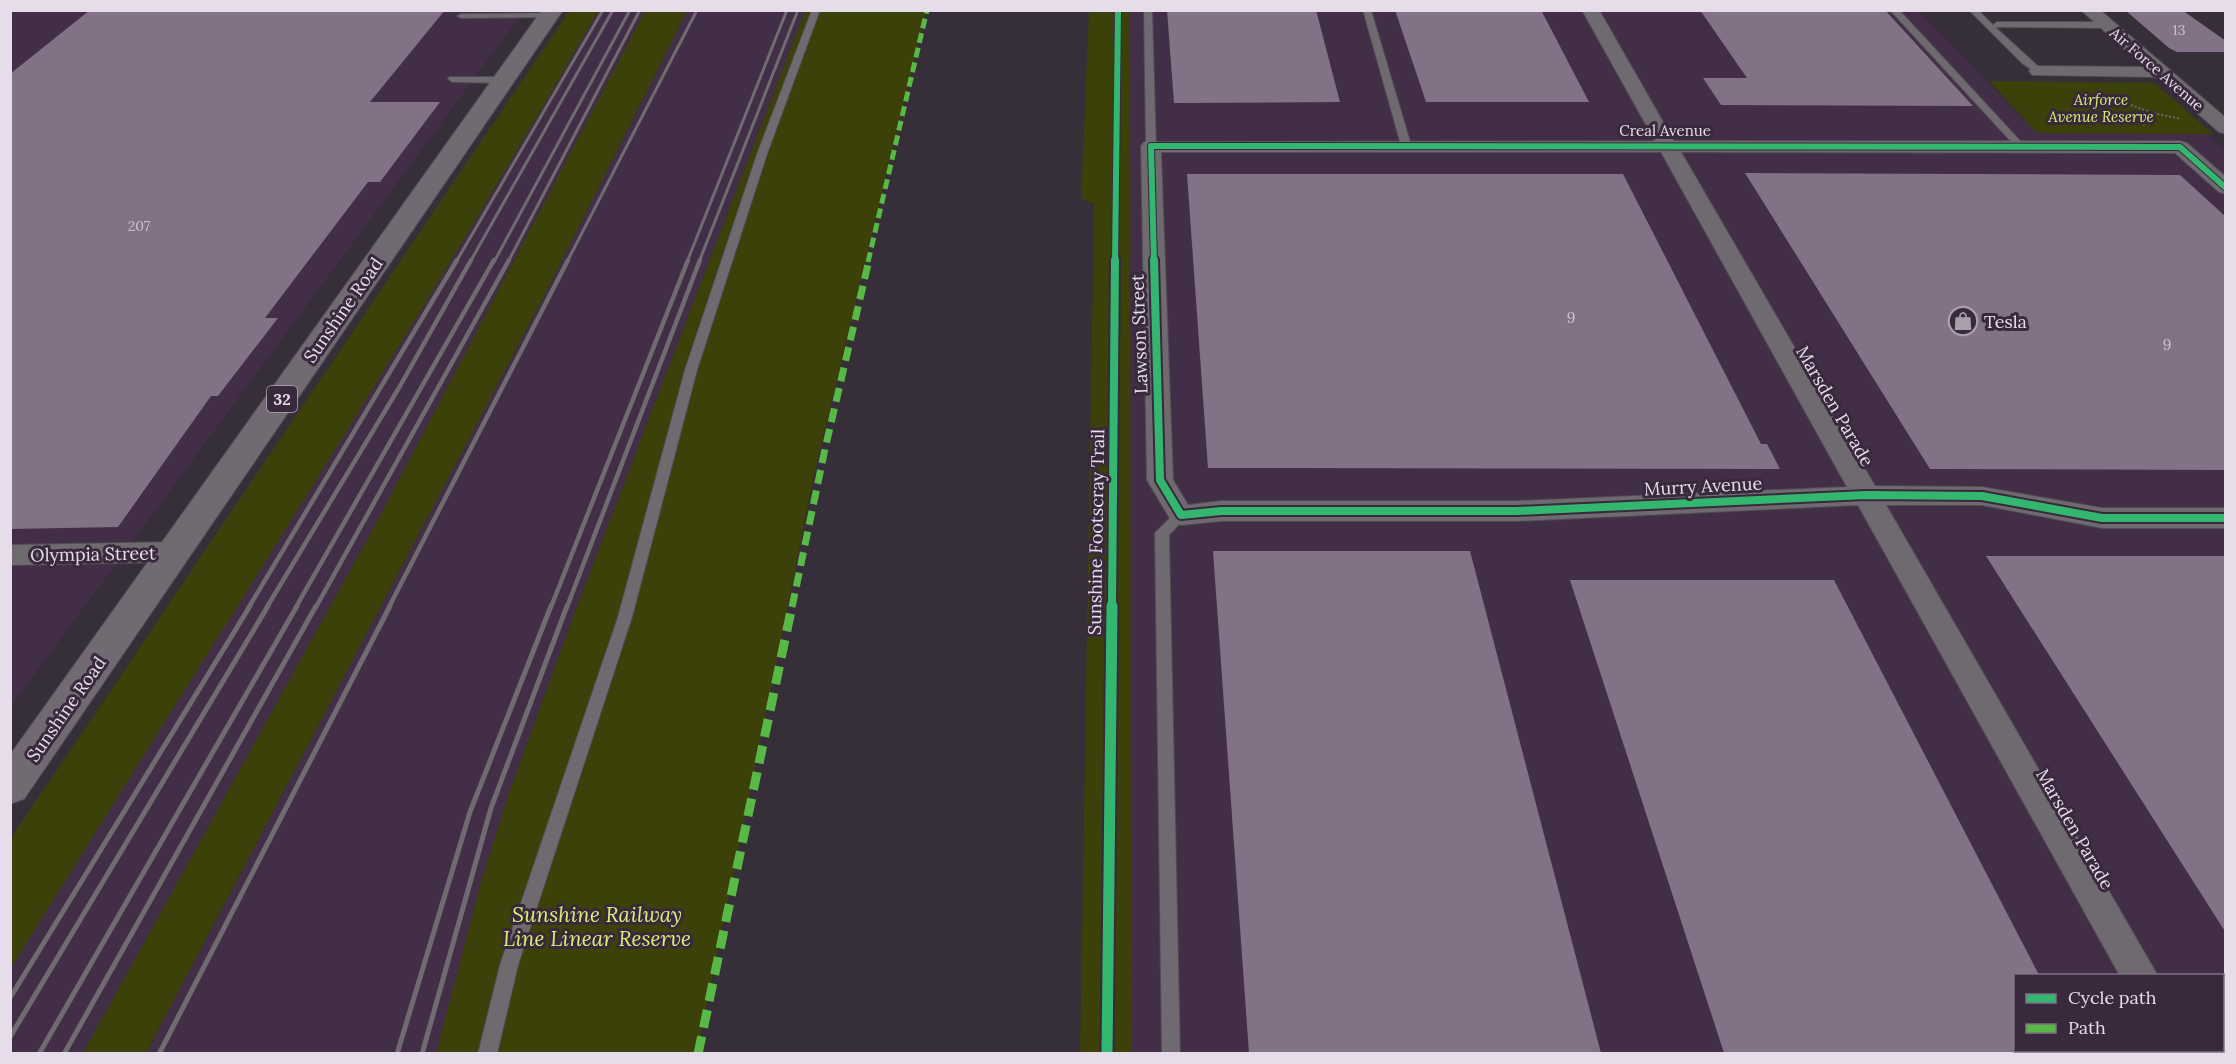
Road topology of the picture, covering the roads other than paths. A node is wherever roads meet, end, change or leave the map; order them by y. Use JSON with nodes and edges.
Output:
{"nodes":[{"id":1,"x":816,"y":10,"type":"edge"},
{"id":2,"x":1148,"y":10,"type":"edge"},
{"id":3,"x":1366,"y":10,"type":"edge"},
{"id":4,"x":1590,"y":10,"type":"edge"},
{"id":5,"x":1894,"y":10,"type":"edge"},
{"id":6,"x":1973,"y":10,"type":"edge"},
{"id":7,"x":2090,"y":10,"type":"edge"},
{"id":8,"x":551,"y":13,"type":"edge"},
{"id":9,"x":461,"y":16,"type":"dead end"},
{"id":10,"x":1997,"y":25,"type":"dead end"},
{"id":11,"x":2106,"y":25,"type":"junction"},
{"id":12,"x":2038,"y":71,"type":"joint"},
{"id":13,"x":2161,"y":72,"type":"junction"},
{"id":14,"x":452,"y":80,"type":"dead end"},
{"id":15,"x":504,"y":80,"type":"junction"},
{"id":16,"x":2196,"y":103,"type":"junction"},
{"id":17,"x":2226,"y":103,"type":"edge"},
{"id":18,"x":2221,"y":121,"type":"edge"},
{"id":19,"x":1406,"y":145,"type":"junction"},
{"id":20,"x":1667,"y":145,"type":"junction"},
{"id":21,"x":1151,"y":146,"type":"junction"},
{"id":22,"x":2020,"y":146,"type":"junction"},
{"id":23,"x":2226,"y":188,"type":"edge"},
{"id":24,"x":1866,"y":495,"type":"junction"},
{"id":25,"x":1181,"y":515,"type":"junction"},
{"id":26,"x":2225,"y":519,"type":"edge"},
{"id":27,"x":176,"y":552,"type":"junction"},
{"id":28,"x":10,"y":555,"type":"edge"},
{"id":29,"x":10,"y":787,"type":"edge"},
{"id":30,"x":2139,"y":974,"type":"edge"},
{"id":31,"x":487,"y":1053,"type":"edge"},
{"id":32,"x":1171,"y":1053,"type":"edge"}],
"edges":[{"from":1,"to":31,"type":"lane"},
{"from":2,"to":21,"type":"lane"},
{"from":3,"to":19,"type":"lane"},
{"from":4,"to":20,"type":"street","name":"Marsden Parade"},
{"from":5,"to":22,"type":"lane"},
{"from":6,"to":12,"type":"lane"},
{"from":7,"to":11,"type":"street","name":"Air Force Avenue"},
{"from":8,"to":9,"type":"lane"},
{"from":8,"to":15,"type":"main road","name":"Sunshine Road","number":"32"},
{"from":10,"to":11,"type":"lane"},
{"from":11,"to":13,"type":"street","name":"Air Force Avenue"},
{"from":12,"to":13,"type":"street"},
{"from":13,"to":16,"type":"street","name":"Air Force Avenue"},
{"from":14,"to":15,"type":"lane"},
{"from":15,"to":27,"type":"main road","name":"Sunshine Road","number":"32"},
{"from":16,"to":17,"type":"street"},
{"from":16,"to":18,"type":"street","name":"Air Force Avenue"},
{"from":19,"to":20,"type":"street","name":"Creal Avenue"},
{"from":19,"to":21,"type":"street","name":"Creal Avenue"},
{"from":20,"to":22,"type":"street","name":"Creal Avenue"},
{"from":20,"to":24,"type":"street","name":"Marsden Parade"},
{"from":21,"to":25,"type":"street","name":"Lawson Street"},
{"from":22,"to":23,"type":"street","name":"Creal Avenue"},
{"from":24,"to":25,"type":"street","name":"Murry Avenue"},
{"from":24,"to":26,"type":"street","name":"Murry Avenue"},
{"from":24,"to":30,"type":"street","name":"Marsden Parade"},
{"from":25,"to":32,"type":"lane"},
{"from":27,"to":28,"type":"street","name":"Olympia Street"},
{"from":27,"to":29,"type":"main road","name":"Sunshine Road","number":"32"}]}
